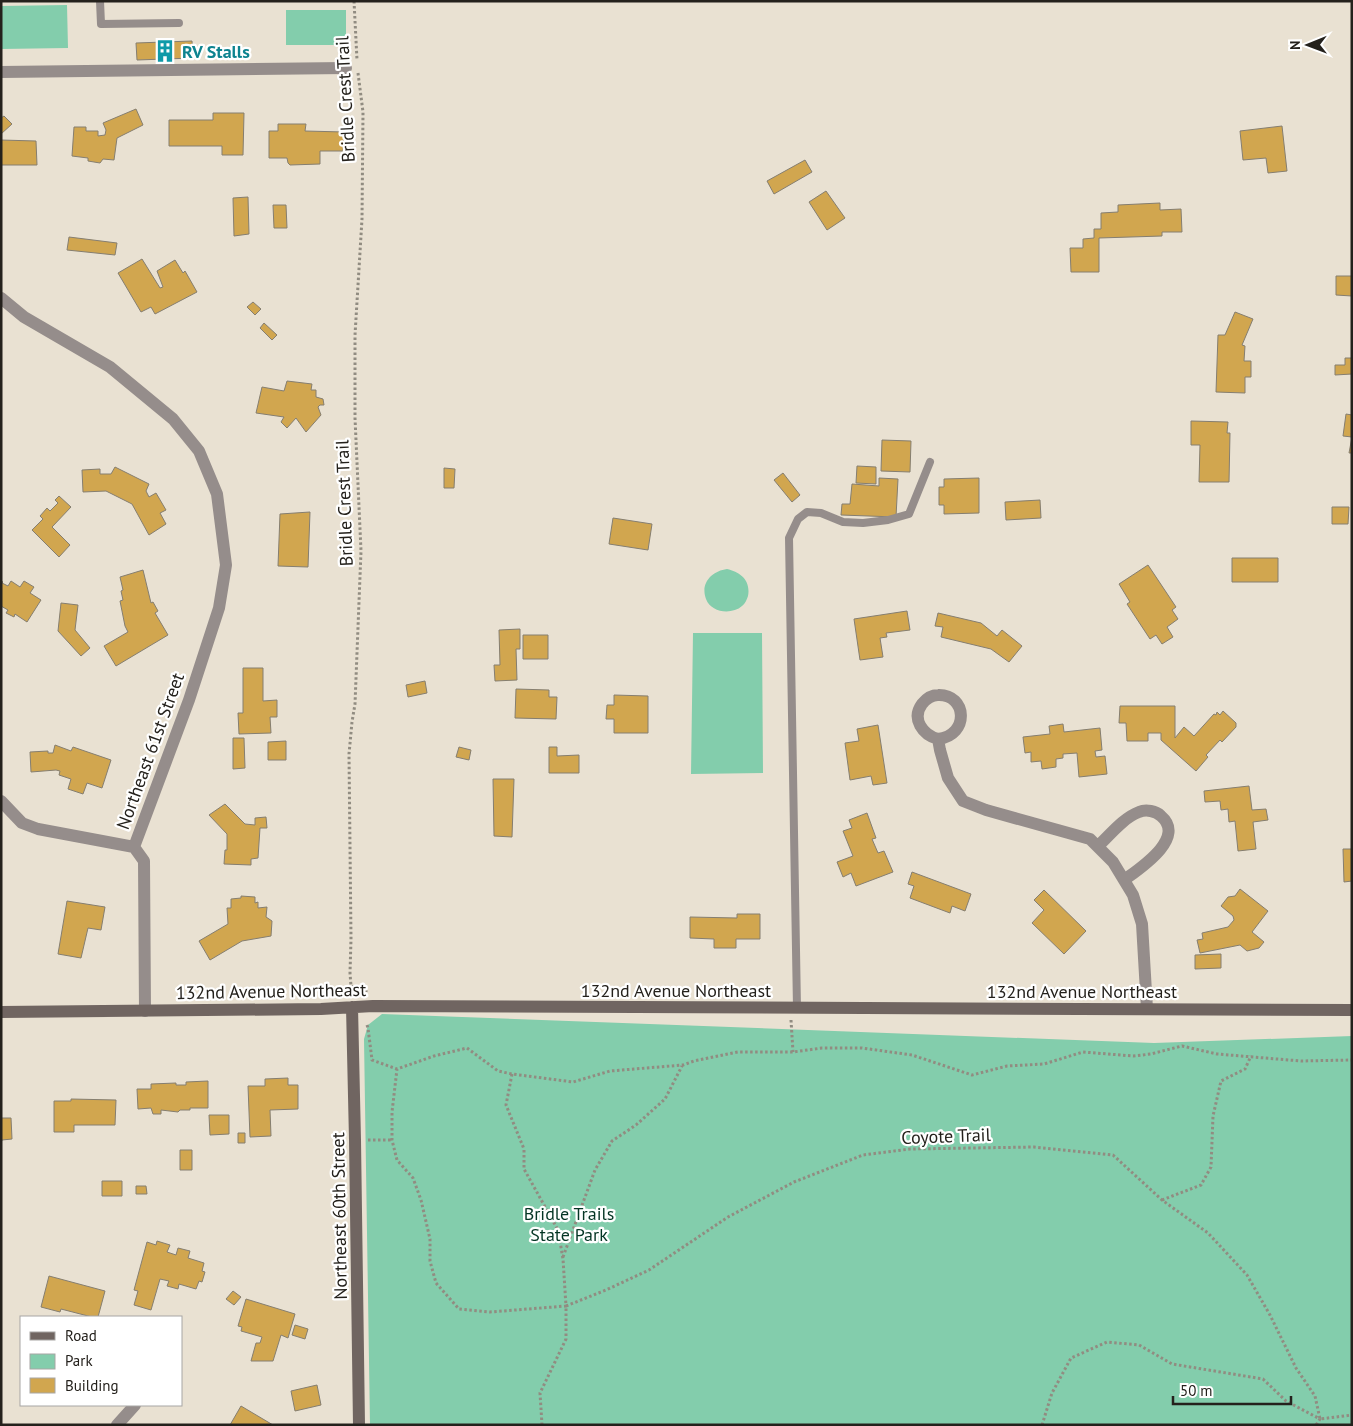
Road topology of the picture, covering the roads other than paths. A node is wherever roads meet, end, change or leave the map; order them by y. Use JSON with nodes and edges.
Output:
{"nodes":[{"id":1,"x":100,"y":1,"type":"edge"},
{"id":2,"x":179,"y":23,"type":"dead end"},
{"id":3,"x":346,"y":68,"type":"dead end"},
{"id":4,"x":1,"y":72,"type":"edge"},
{"id":5,"x":1,"y":298,"type":"edge"},
{"id":6,"x":930,"y":462,"type":"dead end"},
{"id":7,"x":938,"y":739,"type":"dead end"},
{"id":8,"x":1,"y":801,"type":"edge"},
{"id":9,"x":1098,"y":846,"type":"junction"},
{"id":10,"x":134,"y":847,"type":"junction"},
{"id":11,"x":1124,"y":880,"type":"junction"},
{"id":12,"x":352,"y":1008,"type":"junction"},
{"id":13,"x":1147,"y":1009,"type":"junction"},
{"id":14,"x":1352,"y":1010,"type":"edge"},
{"id":15,"x":145,"y":1011,"type":"junction"},
{"id":16,"x":1,"y":1012,"type":"edge"},
{"id":17,"x":794,"y":1013,"type":"junction"},
{"id":18,"x":134,"y":1406,"type":"edge"},
{"id":19,"x":117,"y":1425,"type":"edge"},
{"id":20,"x":359,"y":1425,"type":"edge"}],
"edges":[{"from":1,"to":2,"type":"lane"},
{"from":3,"to":4,"type":"street"},
{"from":5,"to":10,"type":"street","name":"Northeast 61st Street"},
{"from":6,"to":17,"type":"lane"},
{"from":7,"to":9,"type":"street"},
{"from":8,"to":10,"type":"street"},
{"from":9,"to":11,"type":"street"},
{"from":9,"to":11,"type":"street"},
{"from":10,"to":15,"type":"street","name":"Northeast 61st Street"},
{"from":11,"to":13,"type":"street"},
{"from":12,"to":15,"type":"street","name":"132nd Avenue Northeast"},
{"from":12,"to":17,"type":"street","name":"132nd Avenue Northeast"},
{"from":12,"to":20,"type":"street","name":"Northeast 60th Street"},
{"from":13,"to":14,"type":"street","name":"132nd Avenue Northeast"},
{"from":13,"to":17,"type":"street","name":"132nd Avenue Northeast"},
{"from":15,"to":16,"type":"street","name":"132nd Avenue Northeast"},
{"from":18,"to":19,"type":"street"}]}
